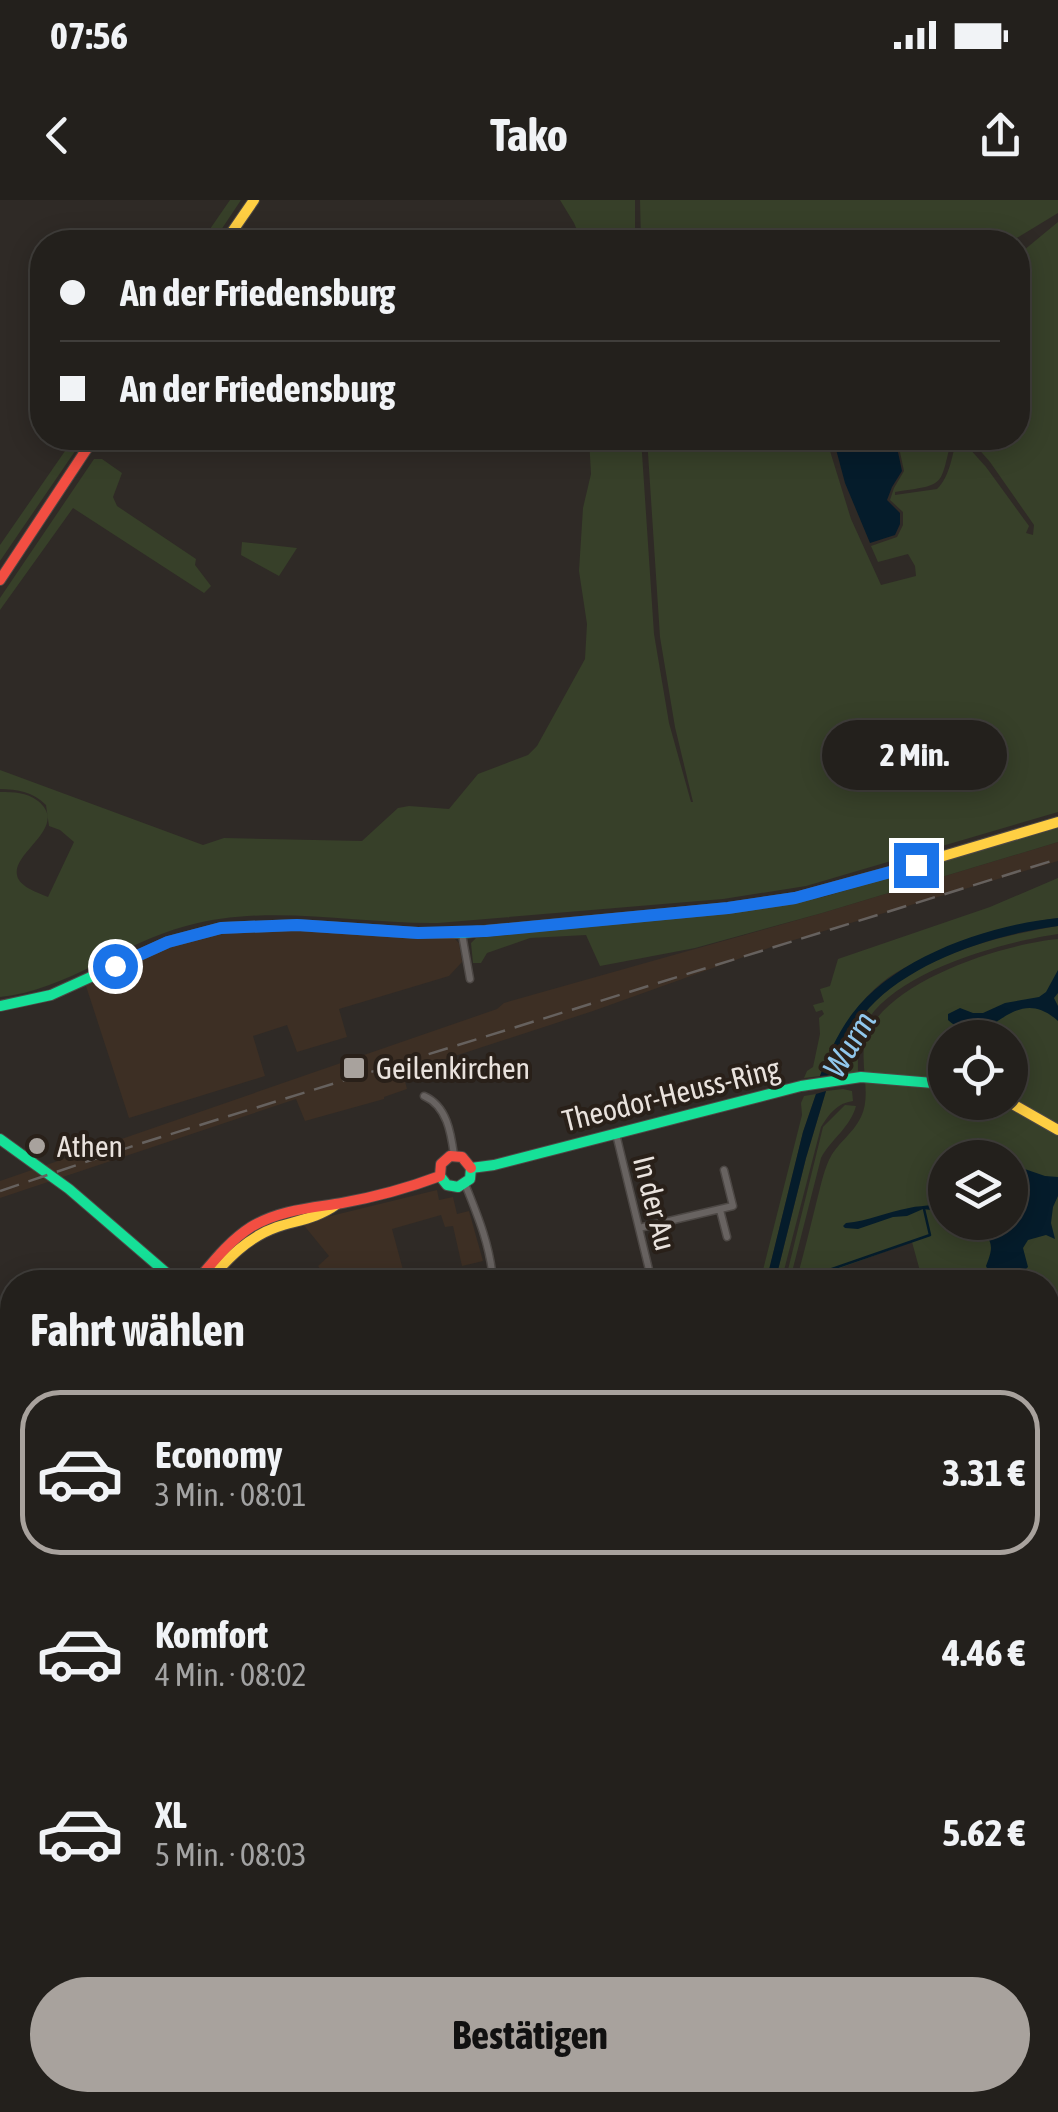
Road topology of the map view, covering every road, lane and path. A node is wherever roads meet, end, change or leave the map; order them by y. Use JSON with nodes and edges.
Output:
{"nodes":[{"id":1,"x":254,"y":200,"type":"edge"},
{"id":2,"x":233,"y":230,"type":"edge"},
{"id":3,"x":86,"y":450,"type":"edge"},
{"id":4,"x":0,"y":580,"type":"edge"},
{"id":5,"x":1058,"y":822,"type":"edge"},
{"id":6,"x":462,"y":933,"type":"junction"},
{"id":7,"x":470,"y":979,"type":"dead end"},
{"id":8,"x":0,"y":1006,"type":"edge"},
{"id":9,"x":928,"y":1082,"type":"edge"},
{"id":10,"x":424,"y":1096,"type":"dead end"},
{"id":11,"x":1028,"y":1113,"type":"edge"},
{"id":12,"x":1058,"y":1130,"type":"edge"},
{"id":13,"x":616,"y":1134,"type":"junction"},
{"id":14,"x":0,"y":1139,"type":"edge"},
{"id":15,"x":454,"y":1156,"type":"junction"},
{"id":16,"x":471,"y":1168,"type":"junction"},
{"id":17,"x":724,"y":1170,"type":"dead end"},
{"id":18,"x":440,"y":1176,"type":"junction"},
{"id":19,"x":465,"y":1184,"type":"junction"},
{"id":20,"x":338,"y":1203,"type":"junction"},
{"id":21,"x":720,"y":1210,"type":"junction"},
{"id":22,"x":639,"y":1228,"type":"junction"},
{"id":23,"x":727,"y":1237,"type":"dead end"},
{"id":24,"x":163,"y":1270,"type":"edge"},
{"id":25,"x":206,"y":1270,"type":"edge"},
{"id":26,"x":217,"y":1270,"type":"edge"},
{"id":27,"x":492,"y":1270,"type":"edge"},
{"id":28,"x":649,"y":1270,"type":"edge"}],
"edges":[{"from":1,"to":2,"type":"main road"},
{"from":3,"to":4,"type":"main road"},
{"from":5,"to":6,"type":"main road"},
{"from":6,"to":7,"type":"street"},
{"from":6,"to":8,"type":"main road"},
{"from":9,"to":13,"type":"main road","name":"Theodor-Heuss-Ring"},
{"from":10,"to":15,"type":"street"},
{"from":11,"to":12,"type":"main road"},
{"from":13,"to":16,"type":"main road","name":"Theodor-Heuss-Ring"},
{"from":13,"to":22,"type":"street","name":"In der Au"},
{"from":14,"to":24,"type":"main road"},
{"from":15,"to":16,"type":"main road"},
{"from":15,"to":18,"type":"main road"},
{"from":16,"to":19,"type":"main road"},
{"from":17,"to":21,"type":"street"},
{"from":18,"to":19,"type":"main road"},
{"from":18,"to":20,"type":"main road"},
{"from":19,"to":27,"type":"street"},
{"from":20,"to":25,"type":"main road"},
{"from":20,"to":26,"type":"main road"},
{"from":21,"to":22,"type":"street"},
{"from":21,"to":23,"type":"street"},
{"from":22,"to":28,"type":"street","name":"In der Au"}]}
